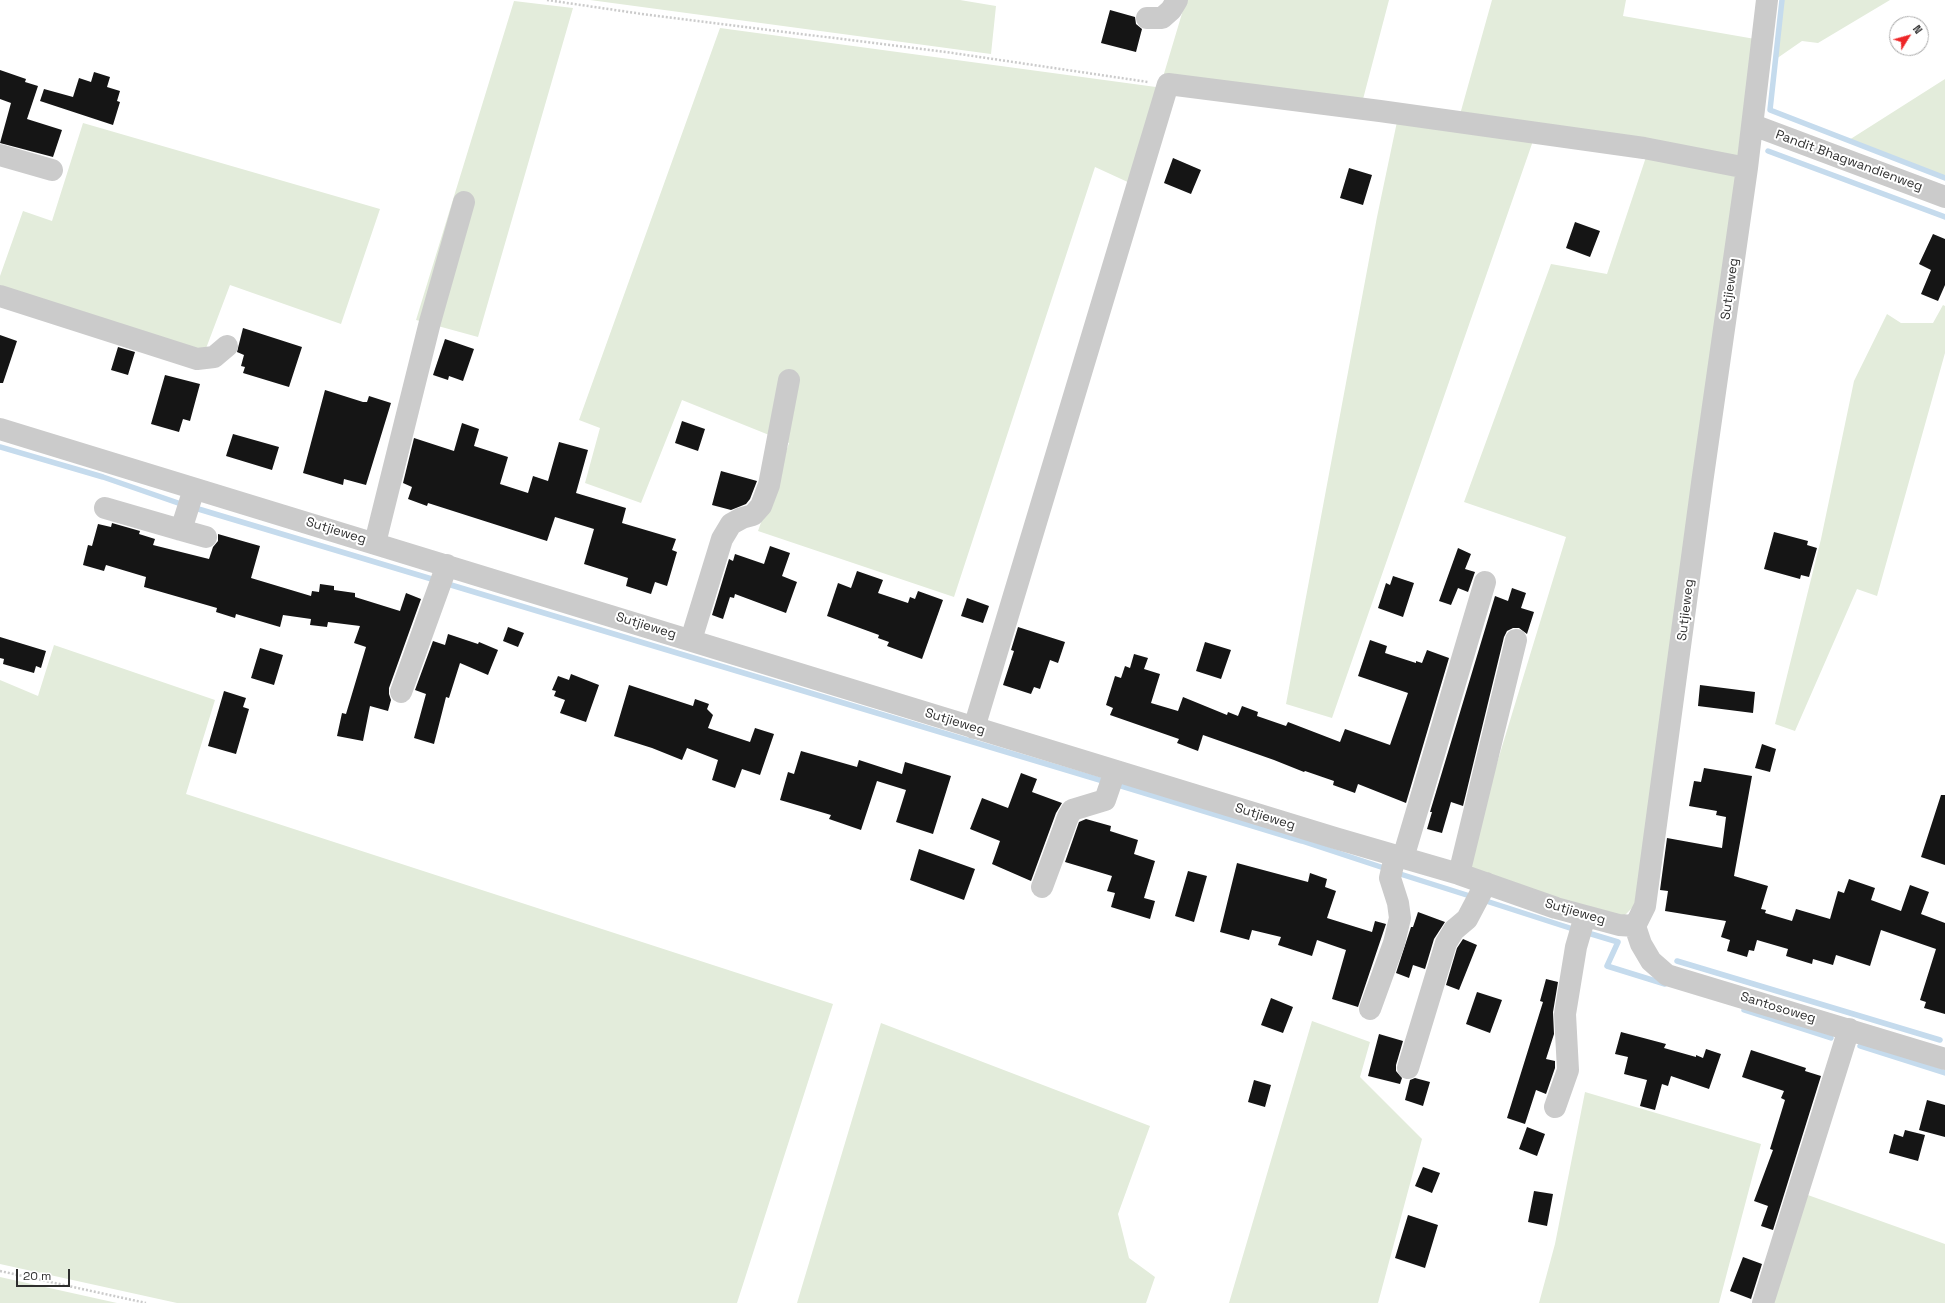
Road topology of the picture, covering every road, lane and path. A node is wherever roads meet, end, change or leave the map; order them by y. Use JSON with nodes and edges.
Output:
{"nodes":[{"id":1,"x":547,"y":0,"type":"edge"},
{"id":2,"x":1177,"y":0,"type":"edge"},
{"id":3,"x":1766,"y":0,"type":"edge"},
{"id":4,"x":1147,"y":18,"type":"dead end"},
{"id":5,"x":1168,"y":84,"type":"junction"},
{"id":6,"x":1752,"y":126,"type":"junction"},
{"id":7,"x":0,"y":155,"type":"edge"},
{"id":8,"x":1747,"y":168,"type":"junction"},
{"id":9,"x":52,"y":170,"type":"dead end"},
{"id":10,"x":1945,"y":197,"type":"edge"},
{"id":11,"x":464,"y":202,"type":"dead end"},
{"id":12,"x":0,"y":296,"type":"edge"},
{"id":13,"x":227,"y":346,"type":"dead end"},
{"id":14,"x":788,"y":380,"type":"dead end"},
{"id":15,"x":0,"y":429,"type":"edge"},
{"id":16,"x":194,"y":489,"type":"junction"},
{"id":17,"x":105,"y":508,"type":"dead end"},
{"id":18,"x":181,"y":530,"type":"junction"},
{"id":19,"x":206,"y":537,"type":"dead end"},
{"id":20,"x":375,"y":543,"type":"junction"},
{"id":21,"x":448,"y":565,"type":"junction"},
{"id":22,"x":1485,"y":582,"type":"dead end"},
{"id":23,"x":691,"y":640,"type":"junction"},
{"id":24,"x":1516,"y":640,"type":"dead end"},
{"id":25,"x":400,"y":692,"type":"dead end"},
{"id":26,"x":974,"y":728,"type":"junction"},
{"id":27,"x":1114,"y":771,"type":"junction"},
{"id":28,"x":1399,"y":857,"type":"junction"},
{"id":29,"x":1459,"y":874,"type":"junction"},
{"id":30,"x":1486,"y":883,"type":"junction"},
{"id":31,"x":1042,"y":887,"type":"dead end"},
{"id":32,"x":1585,"y":916,"type":"junction"},
{"id":33,"x":1635,"y":926,"type":"junction"},
{"id":34,"x":1370,"y":1009,"type":"dead end"},
{"id":35,"x":1849,"y":1029,"type":"junction"},
{"id":36,"x":1944,"y":1055,"type":"edge"},
{"id":37,"x":1408,"y":1068,"type":"dead end"},
{"id":38,"x":1555,"y":1107,"type":"dead end"},
{"id":39,"x":0,"y":1270,"type":"edge"},
{"id":40,"x":146,"y":1303,"type":"edge"},
{"id":41,"x":1763,"y":1303,"type":"edge"}],
"edges":[{"from":1,"to":5,"type":"path"},
{"from":2,"to":4,"type":"street"},
{"from":3,"to":6,"type":"street","name":"Sutjieweg"},
{"from":5,"to":8,"type":"street"},
{"from":5,"to":26,"type":"street"},
{"from":6,"to":8,"type":"street","name":"Sutjieweg"},
{"from":6,"to":10,"type":"street","name":"Pandit Bhagwandienweg"},
{"from":7,"to":9,"type":"street"},
{"from":8,"to":33,"type":"street","name":"Sutjieweg"},
{"from":11,"to":20,"type":"street"},
{"from":12,"to":13,"type":"street"},
{"from":14,"to":23,"type":"street"},
{"from":15,"to":16,"type":"street","name":"Sutjieweg"},
{"from":16,"to":18,"type":"street"},
{"from":16,"to":20,"type":"street","name":"Sutjieweg"},
{"from":17,"to":18,"type":"street"},
{"from":18,"to":19,"type":"street"},
{"from":20,"to":21,"type":"street","name":"Sutjieweg"},
{"from":21,"to":23,"type":"street","name":"Sutjieweg"},
{"from":21,"to":25,"type":"street"},
{"from":22,"to":28,"type":"street"},
{"from":23,"to":26,"type":"street","name":"Sutjieweg"},
{"from":24,"to":29,"type":"street"},
{"from":26,"to":27,"type":"street","name":"Sutjieweg"},
{"from":27,"to":28,"type":"street","name":"Sutjieweg"},
{"from":27,"to":31,"type":"street"},
{"from":28,"to":29,"type":"street","name":"Sutjieweg"},
{"from":28,"to":34,"type":"street"},
{"from":29,"to":30,"type":"street","name":"Sutjieweg"},
{"from":30,"to":32,"type":"street","name":"Sutjieweg"},
{"from":30,"to":37,"type":"street"},
{"from":32,"to":33,"type":"street","name":"Sutjieweg"},
{"from":32,"to":38,"type":"street"},
{"from":33,"to":35,"type":"street","name":"Santosoweg"},
{"from":35,"to":36,"type":"street","name":"Santosoweg"},
{"from":35,"to":41,"type":"street"},
{"from":39,"to":40,"type":"path"}]}
